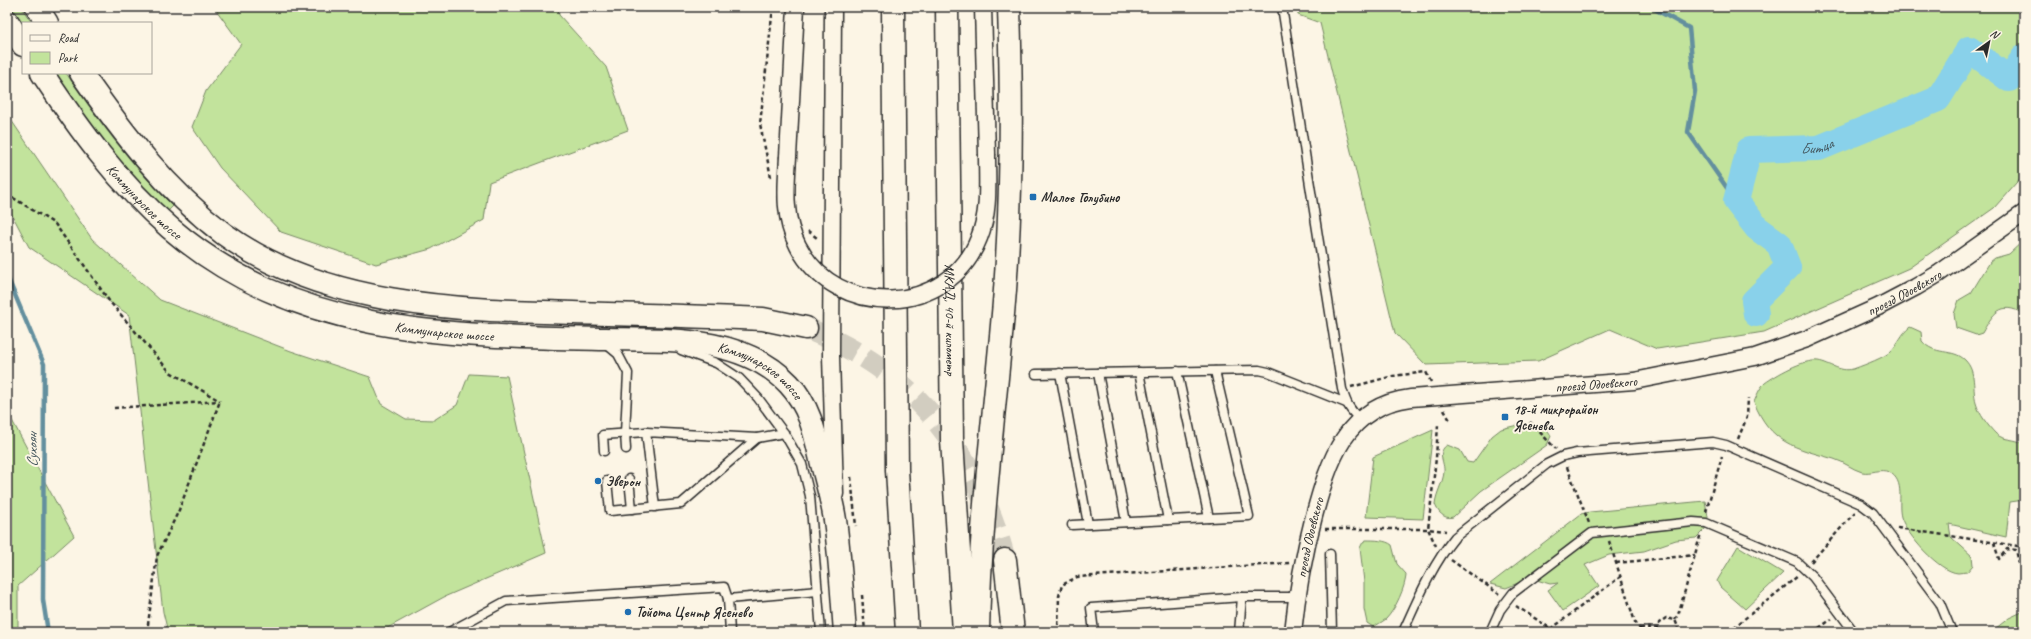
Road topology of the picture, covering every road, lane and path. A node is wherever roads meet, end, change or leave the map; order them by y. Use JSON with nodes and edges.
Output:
{"nodes":[{"id":1,"x":37,"y":7,"type":"edge"},
{"id":2,"x":41,"y":7,"type":"edge"},
{"id":3,"x":796,"y":7,"type":"edge"},
{"id":4,"x":832,"y":7,"type":"edge"},
{"id":5,"x":893,"y":7,"type":"edge"},
{"id":6,"x":947,"y":7,"type":"edge"},
{"id":7,"x":983,"y":7,"type":"edge"},
{"id":8,"x":1009,"y":7,"type":"edge"},
{"id":9,"x":1282,"y":7,"type":"edge"},
{"id":10,"x":772,"y":8,"type":"edge"},
{"id":11,"x":7,"y":21,"type":"edge"},
{"id":12,"x":46,"y":22,"type":"edge"},
{"id":13,"x":47,"y":22,"type":"edge"},
{"id":14,"x":22,"y":44,"type":"edge"},
{"id":15,"x":43,"y":74,"type":"edge"},
{"id":16,"x":82,"y":74,"type":"edge"},
{"id":17,"x":772,"y":185,"type":"dead end"},
{"id":18,"x":7,"y":194,"type":"edge"},
{"id":19,"x":2024,"y":213,"type":"edge"},
{"id":20,"x":806,"y":328,"type":"tunnel mouth"},
{"id":21,"x":599,"y":339,"type":"junction"},
{"id":22,"x":627,"y":339,"type":"junction"},
{"id":23,"x":1177,"y":371,"type":"junction"},
{"id":24,"x":1215,"y":371,"type":"junction"},
{"id":25,"x":1098,"y":372,"type":"junction"},
{"id":26,"x":1139,"y":372,"type":"junction"},
{"id":27,"x":1060,"y":373,"type":"junction"},
{"id":28,"x":1036,"y":374,"type":"dead end"},
{"id":29,"x":1748,"y":398,"type":"dead end"},
{"id":30,"x":220,"y":401,"type":"junction"},
{"id":31,"x":1346,"y":403,"type":"junction"},
{"id":32,"x":114,"y":408,"type":"dead end"},
{"id":33,"x":1360,"y":419,"type":"junction"},
{"id":34,"x":1530,"y":422,"type":"dead end"},
{"id":35,"x":1438,"y":424,"type":"dead end"},
{"id":36,"x":646,"y":432,"type":"junction"},
{"id":37,"x":784,"y":432,"type":"junction"},
{"id":38,"x":625,"y":434,"type":"junction"},
{"id":39,"x":757,"y":438,"type":"junction"},
{"id":40,"x":1734,"y":448,"type":"junction"},
{"id":41,"x":626,"y":449,"type":"dead end"},
{"id":42,"x":604,"y":451,"type":"dead end"},
{"id":43,"x":1563,"y":456,"type":"junction"},
{"id":44,"x":850,"y":470,"type":"dead end"},
{"id":45,"x":629,"y":479,"type":"dead end"},
{"id":46,"x":607,"y":481,"type":"dead end"},
{"id":47,"x":1862,"y":504,"type":"junction"},
{"id":48,"x":655,"y":507,"type":"junction"},
{"id":49,"x":632,"y":509,"type":"junction"},
{"id":50,"x":1209,"y":518,"type":"junction"},
{"id":51,"x":835,"y":519,"type":"junction"},
{"id":52,"x":1168,"y":520,"type":"junction"},
{"id":53,"x":1126,"y":522,"type":"junction"},
{"id":54,"x":1088,"y":524,"type":"junction"},
{"id":55,"x":1072,"y":525,"type":"dead end"},
{"id":56,"x":1882,"y":525,"type":"junction"},
{"id":57,"x":1311,"y":528,"type":"junction"},
{"id":58,"x":1428,"y":529,"type":"junction"},
{"id":59,"x":1606,"y":531,"type":"junction"},
{"id":60,"x":856,"y":532,"type":"dead end"},
{"id":61,"x":1592,"y":533,"type":"junction"},
{"id":62,"x":1455,"y":537,"type":"junction"},
{"id":63,"x":1994,"y":543,"type":"junction"},
{"id":64,"x":2024,"y":547,"type":"edge"},
{"id":65,"x":1330,"y":554,"type":"dead end"},
{"id":66,"x":1442,"y":554,"type":"junction"},
{"id":67,"x":1695,"y":555,"type":"dead end"},
{"id":68,"x":1005,"y":560,"type":"tunnel mouth"},
{"id":69,"x":1302,"y":562,"type":"junction"},
{"id":70,"x":1616,"y":563,"type":"junction"},
{"id":71,"x":2024,"y":563,"type":"edge"},
{"id":72,"x":1806,"y":569,"type":"junction"},
{"id":73,"x":1620,"y":577,"type":"junction"},
{"id":74,"x":818,"y":591,"type":"junction"},
{"id":75,"x":862,"y":593,"type":"dead end"},
{"id":76,"x":1242,"y":597,"type":"junction"},
{"id":77,"x":1296,"y":597,"type":"junction"},
{"id":78,"x":728,"y":599,"type":"junction"},
{"id":79,"x":1507,"y":600,"type":"junction"},
{"id":80,"x":1840,"y":613,"type":"junction"},
{"id":81,"x":1640,"y":628,"type":"junction"},
{"id":82,"x":1658,"y":628,"type":"junction"},
{"id":83,"x":1552,"y":629,"type":"junction"},
{"id":84,"x":147,"y":632,"type":"edge"},
{"id":85,"x":449,"y":632,"type":"edge"},
{"id":86,"x":730,"y":632,"type":"edge"},
{"id":87,"x":821,"y":632,"type":"edge"},
{"id":88,"x":845,"y":632,"type":"edge"},
{"id":89,"x":865,"y":632,"type":"edge"},
{"id":90,"x":907,"y":632,"type":"edge"},
{"id":91,"x":964,"y":632,"type":"edge"},
{"id":92,"x":978,"y":632,"type":"edge"},
{"id":93,"x":1013,"y":632,"type":"edge"},
{"id":94,"x":1058,"y":632,"type":"edge"},
{"id":95,"x":1094,"y":632,"type":"edge"},
{"id":96,"x":1239,"y":632,"type":"edge"},
{"id":97,"x":1293,"y":632,"type":"edge"},
{"id":98,"x":1332,"y":632,"type":"edge"},
{"id":99,"x":1403,"y":632,"type":"edge"},
{"id":100,"x":1490,"y":632,"type":"edge"},
{"id":101,"x":1556,"y":632,"type":"edge"},
{"id":102,"x":1642,"y":632,"type":"edge"},
{"id":103,"x":1659,"y":632,"type":"edge"},
{"id":104,"x":1677,"y":632,"type":"edge"},
{"id":105,"x":1728,"y":632,"type":"edge"},
{"id":106,"x":1746,"y":632,"type":"edge"},
{"id":107,"x":1756,"y":632,"type":"edge"},
{"id":108,"x":1813,"y":632,"type":"edge"},
{"id":109,"x":1854,"y":632,"type":"edge"},
{"id":110,"x":1952,"y":632,"type":"edge"}],
"edges":[{"from":1,"to":12,"type":"main road"},
{"from":2,"to":13,"type":"lane"},
{"from":3,"to":7,"type":"street","bridge":true},
{"from":4,"to":51,"type":"street"},
{"from":5,"to":90,"type":"main road"},
{"from":6,"to":91,"type":"main road","name":"МКАД, 40-й километр"},
{"from":8,"to":92,"type":"main road"},
{"from":9,"to":31,"type":"lane"},
{"from":10,"to":17,"type":"path"},
{"from":11,"to":14,"type":"main road"},
{"from":15,"to":21,"type":"main road","name":"Коммунарское шоссе"},
{"from":16,"to":20,"type":"main road","name":"Коммунарское шоссе"},
{"from":18,"to":30,"type":"path"},
{"from":19,"to":33,"type":"street","name":"проезд Одоевского"},
{"from":21,"to":22,"type":"main road","name":"Коммунарское шоссе"},
{"from":21,"to":38,"type":"lane"},
{"from":22,"to":37,"type":"lane"},
{"from":22,"to":51,"type":"main road","name":"Коммунарское шоссе"},
{"from":23,"to":24,"type":"lane"},
{"from":23,"to":26,"type":"lane"},
{"from":23,"to":50,"type":"lane"},
{"from":24,"to":31,"type":"lane"},
{"from":24,"to":50,"type":"lane"},
{"from":25,"to":26,"type":"lane"},
{"from":25,"to":27,"type":"lane"},
{"from":25,"to":53,"type":"lane"},
{"from":26,"to":52,"type":"lane"},
{"from":27,"to":28,"type":"lane"},
{"from":27,"to":54,"type":"lane"},
{"from":29,"to":40,"type":"path"},
{"from":30,"to":32,"type":"path"},
{"from":30,"to":84,"type":"path"},
{"from":31,"to":33,"type":"lane"},
{"from":33,"to":57,"type":"street","name":"проезд Одоевского"},
{"from":34,"to":43,"type":"path"},
{"from":35,"to":58,"type":"path"},
{"from":36,"to":38,"type":"lane"},
{"from":36,"to":39,"type":"lane"},
{"from":36,"to":48,"type":"lane"},
{"from":37,"to":39,"type":"lane"},
{"from":37,"to":74,"type":"lane"},
{"from":38,"to":41,"type":"lane"},
{"from":38,"to":42,"type":"lane"},
{"from":39,"to":48,"type":"lane"},
{"from":40,"to":43,"type":"lane"},
{"from":40,"to":47,"type":"lane"},
{"from":43,"to":61,"type":"path"},
{"from":43,"to":62,"type":"lane"},
{"from":44,"to":60,"type":"path"},
{"from":45,"to":49,"type":"lane"},
{"from":46,"to":49,"type":"lane"},
{"from":47,"to":56,"type":"lane"},
{"from":47,"to":72,"type":"path"},
{"from":48,"to":49,"type":"lane"},
{"from":50,"to":52,"type":"lane"},
{"from":51,"to":88,"type":"main road","name":"Коммунарское шоссе"},
{"from":52,"to":53,"type":"lane"},
{"from":53,"to":54,"type":"lane"},
{"from":54,"to":55,"type":"lane"},
{"from":56,"to":63,"type":"path"},
{"from":56,"to":110,"type":"lane"},
{"from":57,"to":58,"type":"path"},
{"from":57,"to":69,"type":"street","name":"проезд Одоевского"},
{"from":58,"to":62,"type":"path"},
{"from":58,"to":66,"type":"path"},
{"from":59,"to":61,"type":"lane"},
{"from":59,"to":70,"type":"path"},
{"from":59,"to":72,"type":"lane"},
{"from":61,"to":79,"type":"lane"},
{"from":62,"to":66,"type":"lane"},
{"from":63,"to":64,"type":"path"},
{"from":63,"to":71,"type":"path"},
{"from":65,"to":98,"type":"lane"},
{"from":66,"to":79,"type":"path"},
{"from":66,"to":99,"type":"lane"},
{"from":67,"to":70,"type":"path"},
{"from":68,"to":93,"type":"main road"},
{"from":69,"to":77,"type":"street","name":"проезд Одоевского"},
{"from":69,"to":94,"type":"path"},
{"from":70,"to":73,"type":"path"},
{"from":72,"to":80,"type":"lane"},
{"from":72,"to":105,"type":"path"},
{"from":73,"to":81,"type":"path"},
{"from":73,"to":83,"type":"path"},
{"from":74,"to":78,"type":"lane"},
{"from":74,"to":87,"type":"lane"},
{"from":75,"to":89,"type":"path"},
{"from":76,"to":77,"type":"lane"},
{"from":76,"to":95,"type":"lane"},
{"from":76,"to":96,"type":"lane"},
{"from":77,"to":97,"type":"street","name":"проезд Одоевского"},
{"from":78,"to":85,"type":"lane"},
{"from":78,"to":86,"type":"lane"},
{"from":79,"to":83,"type":"path"},
{"from":79,"to":100,"type":"lane"},
{"from":80,"to":108,"type":"path"},
{"from":80,"to":109,"type":"lane"},
{"from":81,"to":82,"type":"path"},
{"from":81,"to":102,"type":"path"},
{"from":82,"to":103,"type":"path"},
{"from":82,"to":104,"type":"path"},
{"from":83,"to":101,"type":"path"},
{"from":106,"to":107,"type":"path"}]}
